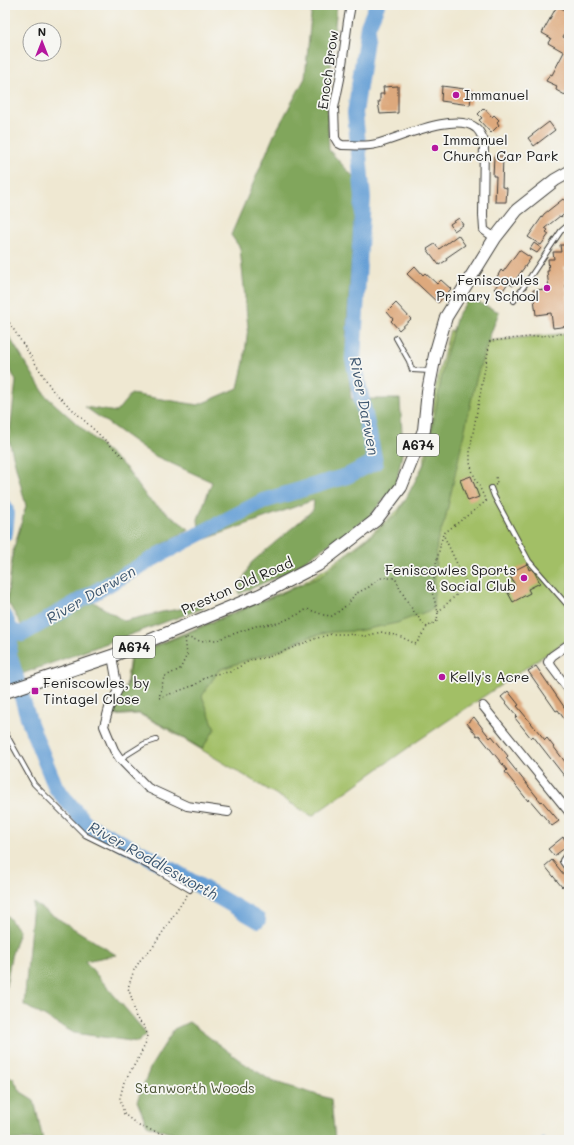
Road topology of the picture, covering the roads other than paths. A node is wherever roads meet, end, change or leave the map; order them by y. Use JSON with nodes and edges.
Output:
{"nodes":[{"id":1,"x":351,"y":5,"type":"edge"},
{"id":2,"x":569,"y":172,"type":"edge"},
{"id":3,"x":569,"y":224,"type":"edge"},
{"id":4,"x":495,"y":238,"type":"junction"},
{"id":5,"x":514,"y":301,"type":"dead end"},
{"id":6,"x":396,"y":338,"type":"dead end"},
{"id":7,"x":432,"y":371,"type":"junction"},
{"id":8,"x":491,"y":488,"type":"dead end"},
{"id":9,"x":569,"y":607,"type":"edge"},
{"id":10,"x":569,"y":644,"type":"edge"},
{"id":11,"x":112,"y":656,"type":"junction"},
{"id":12,"x":569,"y":690,"type":"edge"},
{"id":13,"x":5,"y":692,"type":"edge"},
{"id":14,"x":483,"y":706,"type":"dead end"},
{"id":15,"x":5,"y":732,"type":"edge"},
{"id":16,"x":156,"y":740,"type":"dead end"},
{"id":17,"x":120,"y":759,"type":"junction"},
{"id":18,"x":228,"y":812,"type":"dead end"},
{"id":19,"x":569,"y":812,"type":"edge"},
{"id":20,"x":569,"y":854,"type":"edge"},
{"id":21,"x":569,"y":868,"type":"edge"},
{"id":22,"x":190,"y":890,"type":"road end"}],
"edges":[{"from":1,"to":4,"type":"street","name":"Enoch Brow"},
{"from":2,"to":4,"type":"main road","name":"Preston Old Road","number":"A674"},
{"from":3,"to":5,"type":"lane"},
{"from":4,"to":7,"type":"main road","name":"Preston Old Road","number":"A674"},
{"from":6,"to":7,"type":"lane"},
{"from":7,"to":11,"type":"main road","name":"Preston Old Road","number":"A674"},
{"from":8,"to":9,"type":"lane"},
{"from":10,"to":12,"type":"street"},
{"from":11,"to":13,"type":"main road","name":"Preston Old Road","number":"A674"},
{"from":11,"to":17,"type":"street"},
{"from":14,"to":19,"type":"street"},
{"from":15,"to":22,"type":"lane"},
{"from":16,"to":17,"type":"lane"},
{"from":17,"to":18,"type":"street"},
{"from":20,"to":21,"type":"street"}]}
